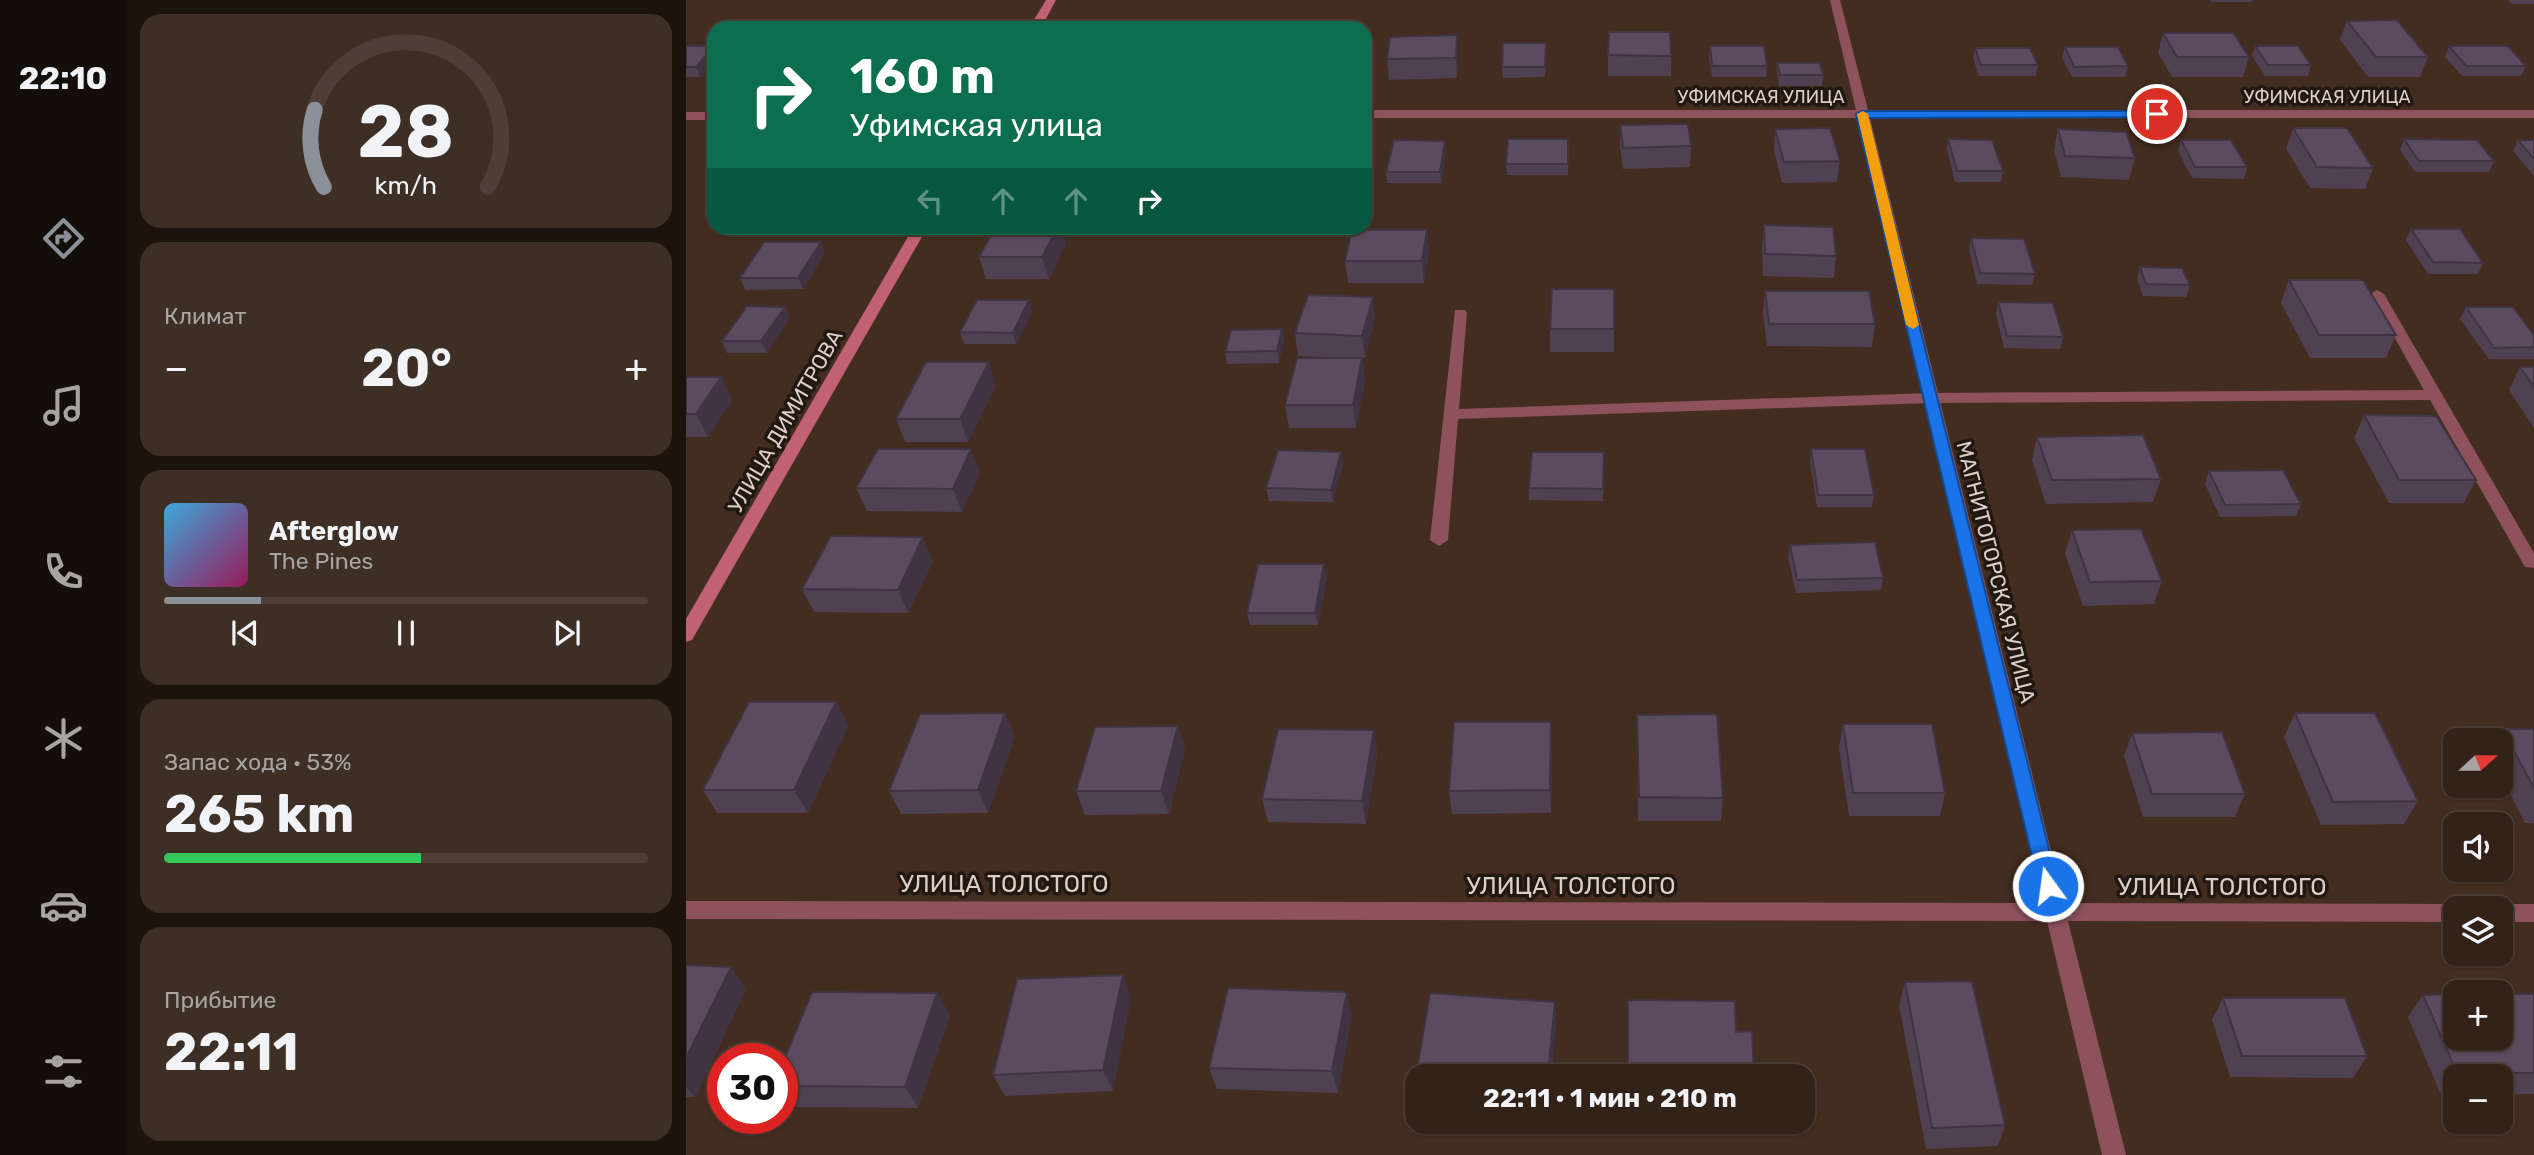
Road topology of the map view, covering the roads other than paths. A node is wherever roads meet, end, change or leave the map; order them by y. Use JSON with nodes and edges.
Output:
{"nodes":[{"id":1,"x":1051,"y":0,"type":"edge"},
{"id":2,"x":1835,"y":0,"type":"edge"},
{"id":3,"x":1039,"y":21,"type":"edge"},
{"id":4,"x":1372,"y":114,"type":"edge"},
{"id":5,"x":1862,"y":114,"type":"junction"},
{"id":6,"x":2534,"y":114,"type":"edge"},
{"id":7,"x":686,"y":116,"type":"edge"},
{"id":8,"x":707,"y":116,"type":"edge"},
{"id":9,"x":916,"y":235,"type":"edge"},
{"id":10,"x":2377,"y":294,"type":"dead end"},
{"id":11,"x":1460,"y":313,"type":"dead end"},
{"id":12,"x":2435,"y":395,"type":"junction"},
{"id":13,"x":1930,"y":398,"type":"junction"},
{"id":14,"x":1450,"y":415,"type":"junction"},
{"id":15,"x":1439,"y":540,"type":"dead end"},
{"id":16,"x":2531,"y":563,"type":"dead end"},
{"id":17,"x":686,"y":635,"type":"edge"},
{"id":18,"x":686,"y":910,"type":"edge"},
{"id":19,"x":2055,"y":913,"type":"junction"},
{"id":20,"x":2443,"y":913,"type":"edge"},
{"id":21,"x":2513,"y":913,"type":"edge"},
{"id":22,"x":2534,"y":913,"type":"edge"},
{"id":23,"x":2113,"y":1155,"type":"edge"}],
"edges":[{"from":1,"to":3,"type":"main road"},
{"from":2,"to":5,"type":"street","name":"МАГНИТОГОРСКАЯ УЛИЦА"},
{"from":4,"to":5,"type":"street","name":"УФИМСКАЯ УЛИЦА"},
{"from":5,"to":6,"type":"street","name":"УФИМСКАЯ УЛИЦА"},
{"from":5,"to":13,"type":"street","name":"МАГНИТОГОРСКАЯ УЛИЦА"},
{"from":7,"to":8,"type":"street"},
{"from":9,"to":17,"type":"main road","name":"УЛИЦА ДИМИТРОВА"},
{"from":10,"to":12,"type":"street"},
{"from":11,"to":14,"type":"street"},
{"from":12,"to":13,"type":"street"},
{"from":12,"to":16,"type":"street"},
{"from":13,"to":14,"type":"street"},
{"from":13,"to":19,"type":"street","name":"МАГНИТОГОРСКАЯ УЛИЦА"},
{"from":14,"to":15,"type":"street"},
{"from":18,"to":19,"type":"street","name":"УЛИЦА ТОЛСТОГО"},
{"from":19,"to":20,"type":"street","name":"УЛИЦА ТОЛСТОГО"},
{"from":19,"to":23,"type":"street","name":"МАГНИТОГОРСКАЯ УЛИЦА"},
{"from":21,"to":22,"type":"street"}]}
